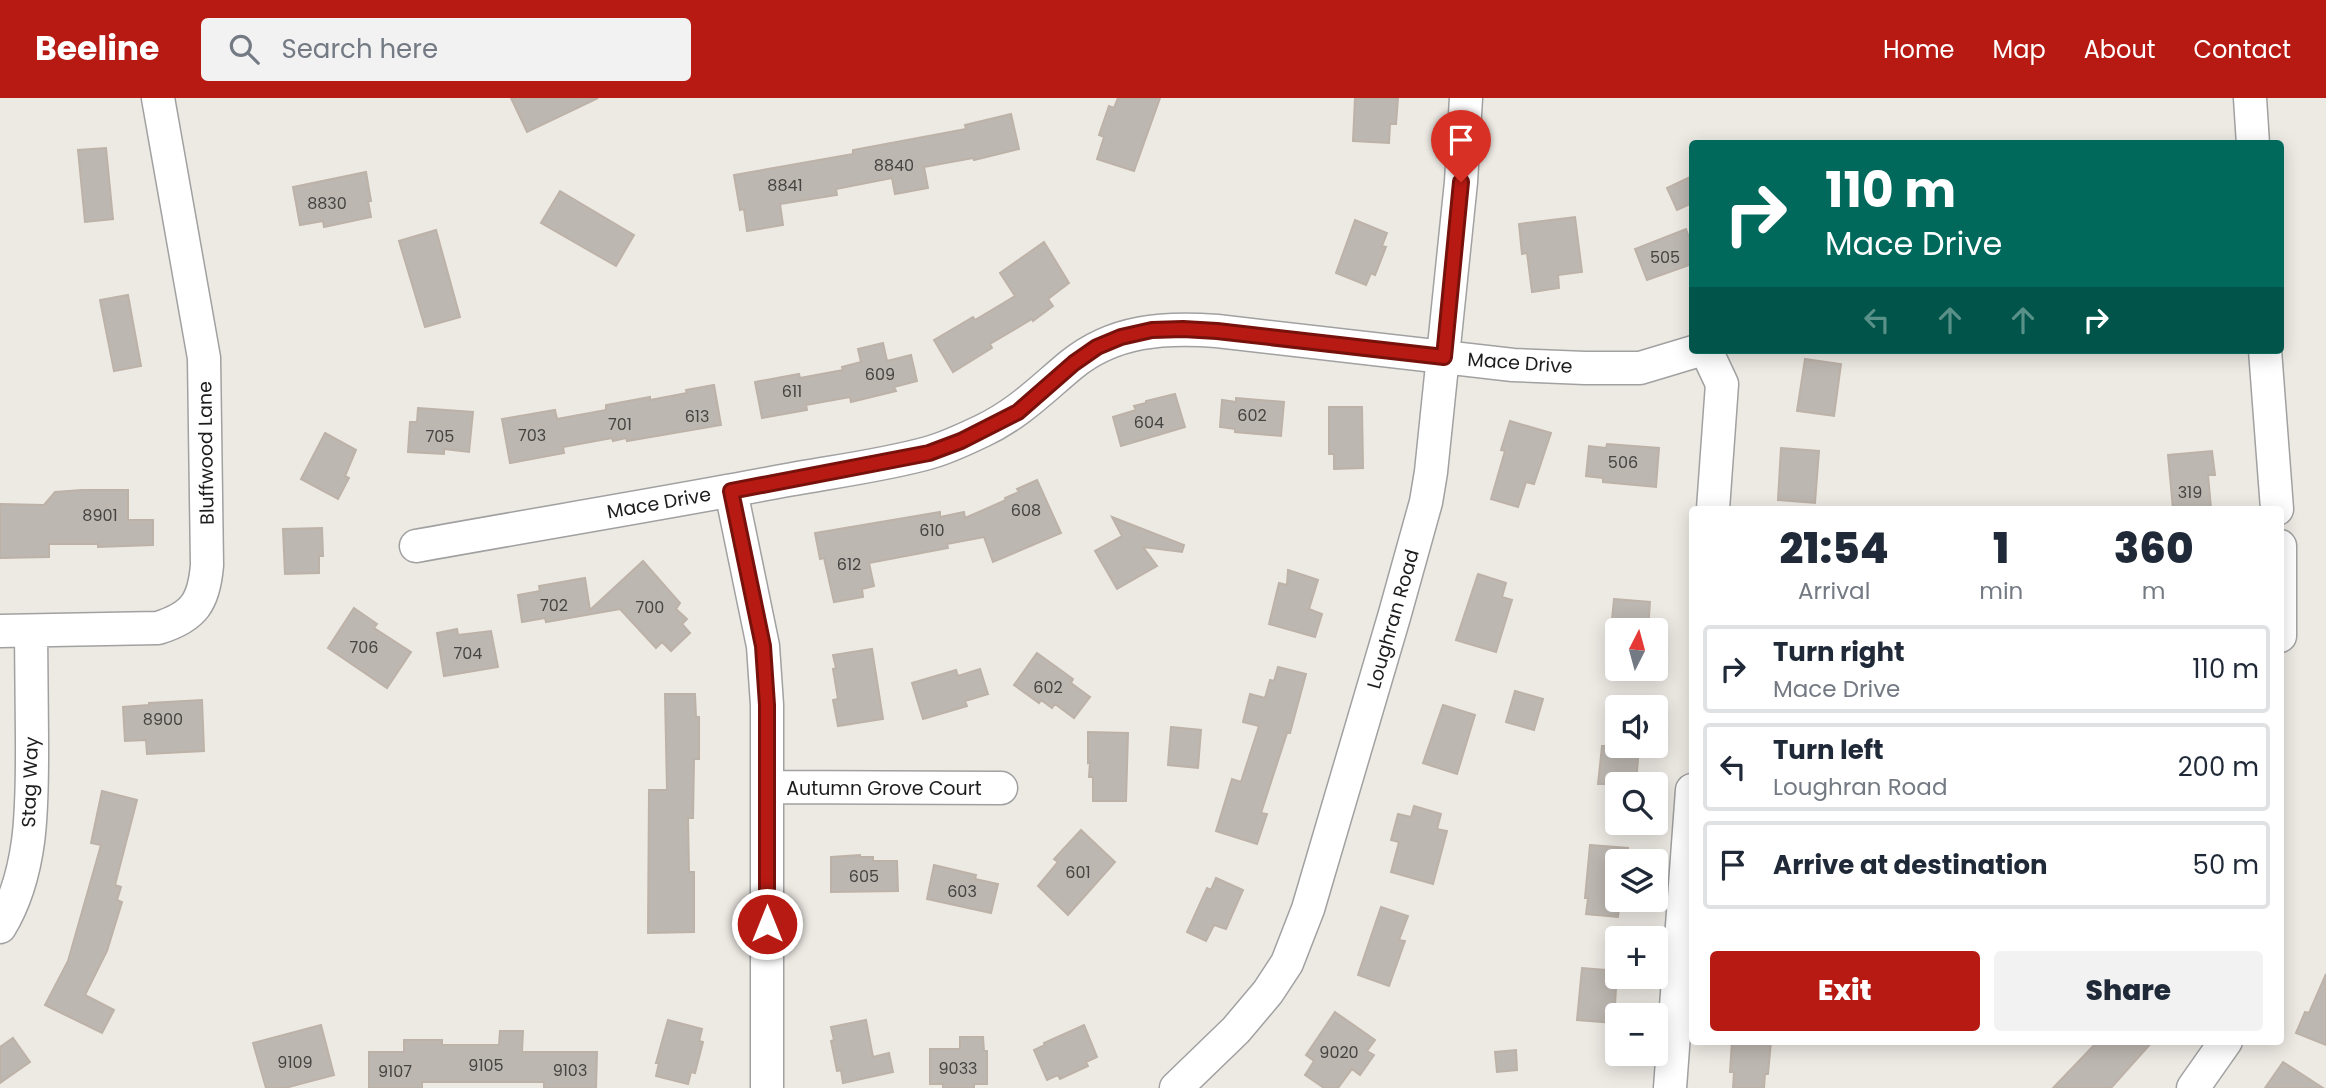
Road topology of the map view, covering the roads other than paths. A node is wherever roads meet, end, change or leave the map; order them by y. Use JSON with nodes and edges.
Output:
{"nodes":[{"id":1,"x":158,"y":98,"type":"edge"},
{"id":2,"x":1466,"y":98,"type":"edge"},
{"id":3,"x":2250,"y":98,"type":"edge"},
{"id":4,"x":2253,"y":140,"type":"edge"},
{"id":5,"x":1689,"y":353,"type":"edge"},
{"id":6,"x":1708,"y":354,"type":"edge"},
{"id":7,"x":2266,"y":354,"type":"edge"},
{"id":8,"x":1444,"y":357,"type":"junction"},
{"id":9,"x":731,"y":491,"type":"junction"},
{"id":10,"x":1713,"y":506,"type":"edge"},
{"id":11,"x":2277,"y":506,"type":"edge"},
{"id":12,"x":416,"y":545,"type":"dead end"},
{"id":13,"x":0,"y":631,"type":"edge"},
{"id":14,"x":31,"y":631,"type":"junction"},
{"id":15,"x":767,"y":787,"type":"junction"},
{"id":16,"x":1001,"y":788,"type":"dead end"},
{"id":17,"x":1689,"y":831,"type":"edge"},
{"id":18,"x":0,"y":927,"type":"edge"},
{"id":19,"x":2223,"y":1045,"type":"edge"},
{"id":20,"x":767,"y":1088,"type":"edge"},
{"id":21,"x":1176,"y":1088,"type":"edge"},
{"id":22,"x":1670,"y":1088,"type":"edge"},
{"id":23,"x":2193,"y":1088,"type":"edge"}],
"edges":[{"from":1,"to":14,"type":"street","name":"Bluffwood Lane"},
{"from":2,"to":8,"type":"street","name":"Loughran Road"},
{"from":3,"to":4,"type":"street"},
{"from":5,"to":8,"type":"street","name":"Mace Drive"},
{"from":6,"to":10,"type":"street"},
{"from":7,"to":11,"type":"street"},
{"from":8,"to":9,"type":"street","name":"Mace Drive"},
{"from":8,"to":21,"type":"street","name":"Loughran Road"},
{"from":9,"to":12,"type":"street","name":"Mace Drive"},
{"from":9,"to":15,"type":"street"},
{"from":13,"to":14,"type":"street","name":"Bluffwood Lane"},
{"from":14,"to":18,"type":"street","name":"Stag Way"},
{"from":15,"to":16,"type":"street","name":"Autumn Grove Court"},
{"from":15,"to":20,"type":"street"},
{"from":17,"to":22,"type":"street"},
{"from":19,"to":23,"type":"street"}]}
